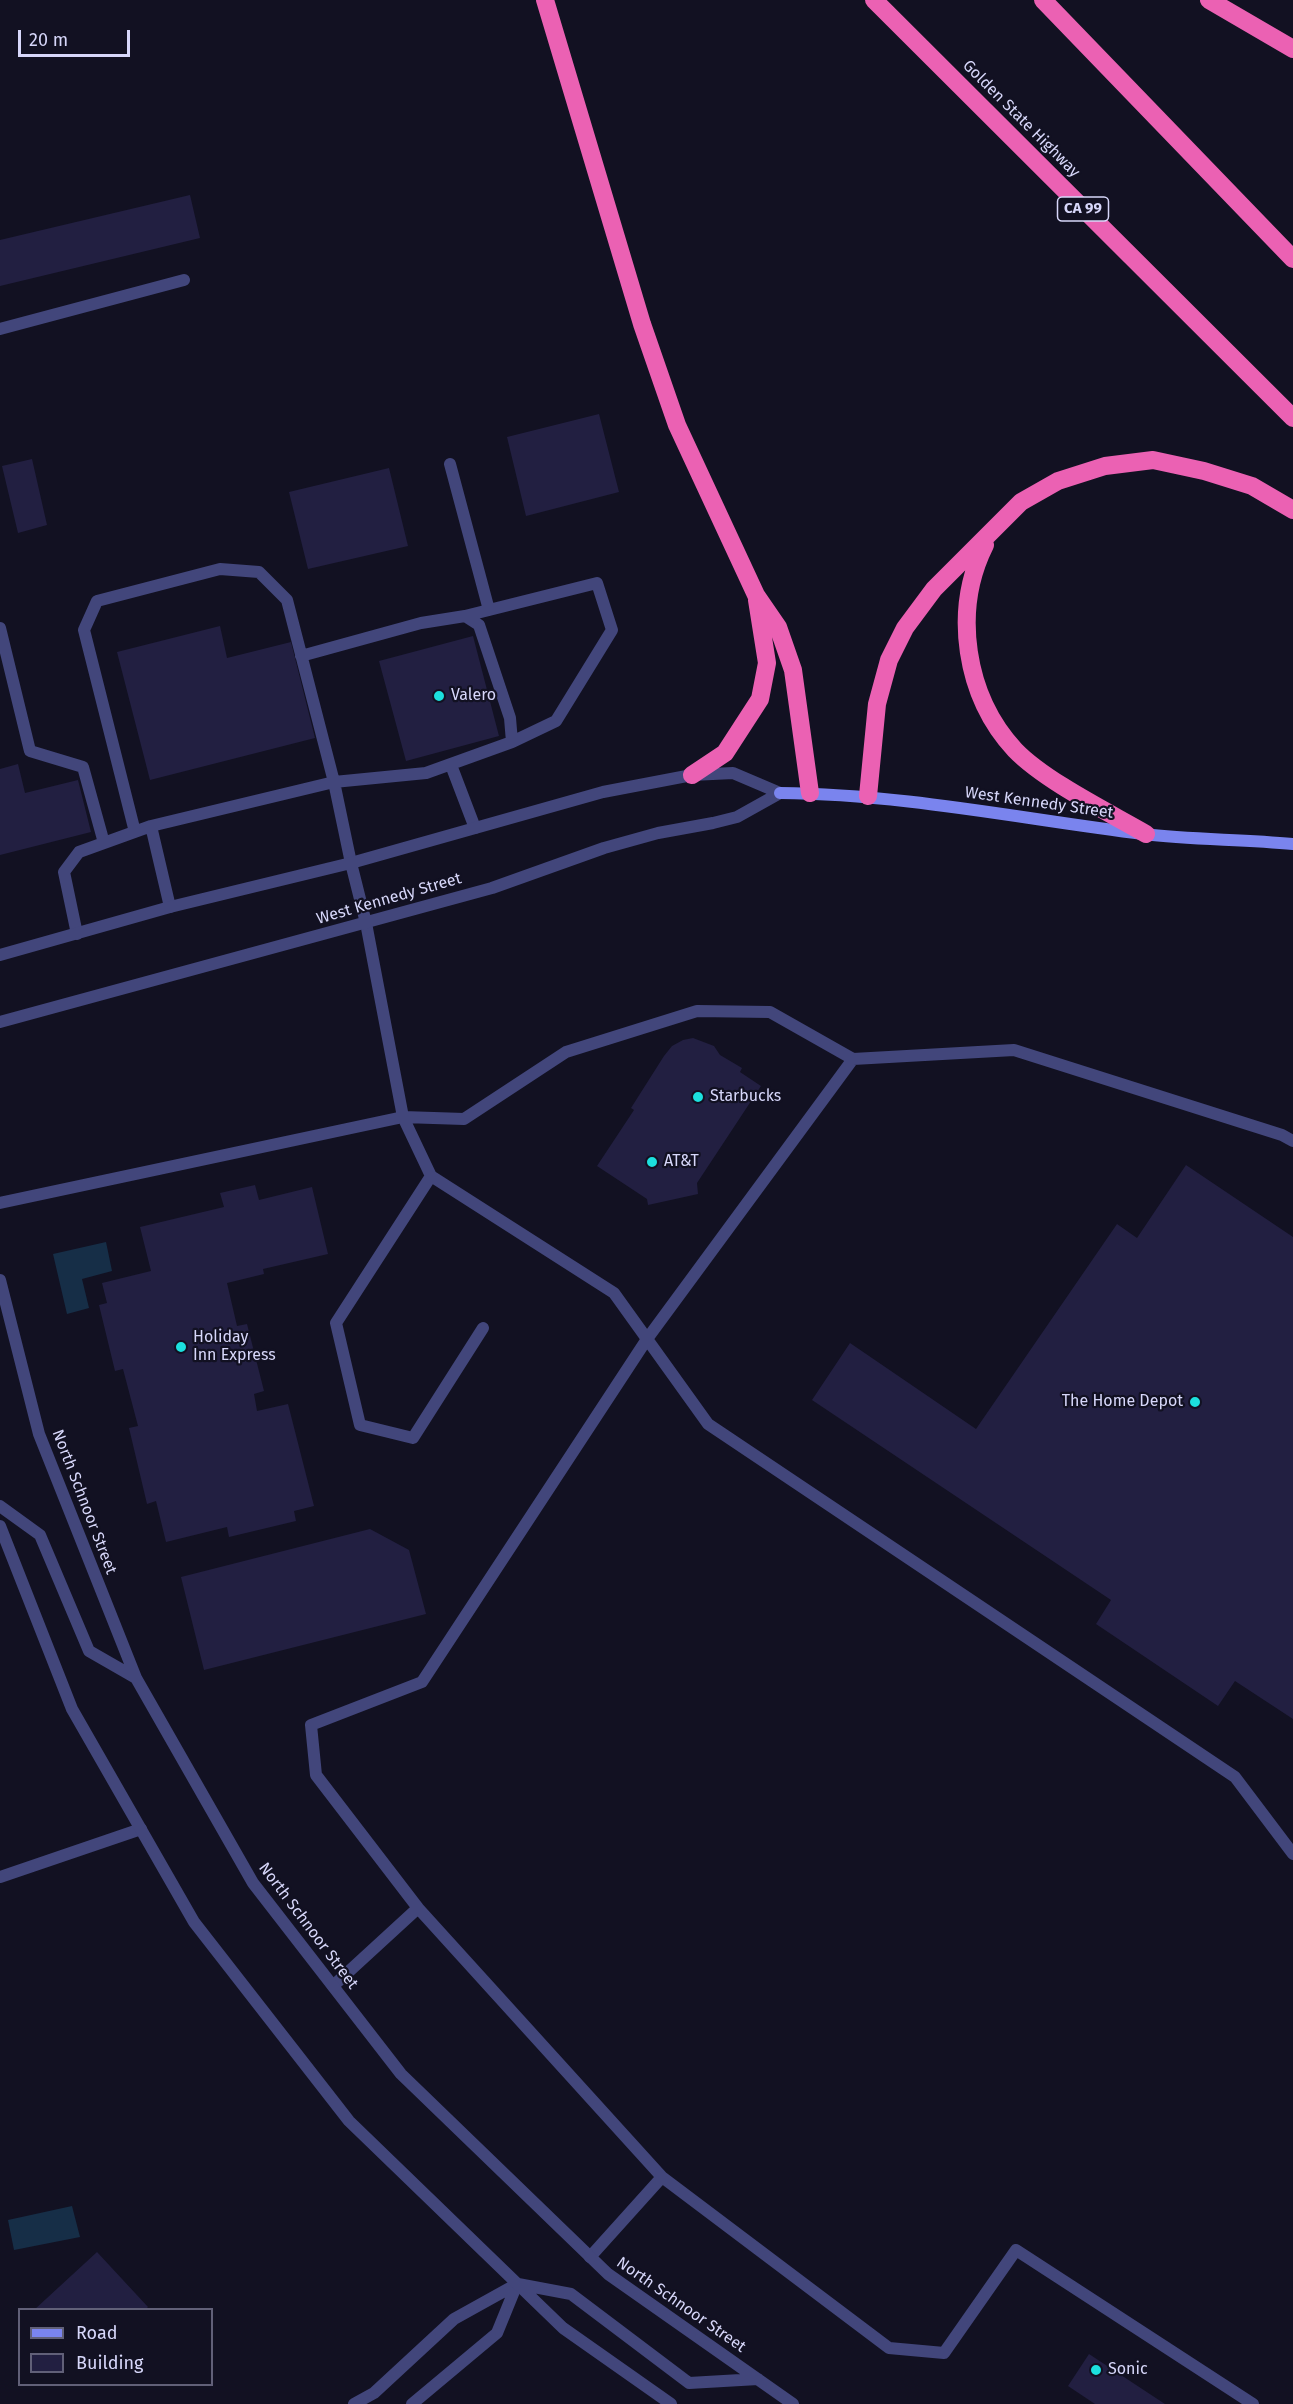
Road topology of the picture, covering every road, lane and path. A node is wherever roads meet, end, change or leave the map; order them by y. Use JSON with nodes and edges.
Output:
{"nodes":[{"id":1,"x":545,"y":0,"type":"edge"},
{"id":2,"x":874,"y":0,"type":"edge"},
{"id":3,"x":1043,"y":0,"type":"edge"},
{"id":4,"x":1209,"y":0,"type":"edge"},
{"id":5,"x":1293,"y":49,"type":"edge"},
{"id":6,"x":1293,"y":259,"type":"edge"},
{"id":7,"x":183,"y":280,"type":"dead end"},
{"id":8,"x":0,"y":329,"type":"edge"},
{"id":9,"x":1293,"y":418,"type":"edge"},
{"id":10,"x":450,"y":464,"type":"dead end"},
{"id":11,"x":1293,"y":510,"type":"edge"},
{"id":12,"x":993,"y":530,"type":"junction"},
{"id":13,"x":756,"y":595,"type":"junction"},
{"id":14,"x":489,"y":610,"type":"junction"},
{"id":15,"x":465,"y":616,"type":"junction"},
{"id":16,"x":0,"y":628,"type":"edge"},
{"id":17,"x":301,"y":656,"type":"junction"},
{"id":18,"x":512,"y":742,"type":"junction"},
{"id":19,"x":451,"y":765,"type":"junction"},
{"id":20,"x":692,"y":775,"type":"junction"},
{"id":21,"x":334,"y":782,"type":"junction"},
{"id":22,"x":780,"y":793,"type":"junction"},
{"id":23,"x":810,"y":793,"type":"junction"},
{"id":24,"x":868,"y":796,"type":"junction"},
{"id":25,"x":151,"y":826,"type":"junction"},
{"id":26,"x":475,"y":828,"type":"junction"},
{"id":27,"x":135,"y":832,"type":"junction"},
{"id":28,"x":1146,"y":834,"type":"junction"},
{"id":29,"x":104,"y":843,"type":"junction"},
{"id":30,"x":1293,"y":844,"type":"edge"},
{"id":31,"x":351,"y":863,"type":"junction"},
{"id":32,"x":170,"y":907,"type":"junction"},
{"id":33,"x":366,"y":923,"type":"junction"},
{"id":34,"x":77,"y":934,"type":"junction"},
{"id":35,"x":0,"y":955,"type":"edge"},
{"id":36,"x":0,"y":1022,"type":"edge"},
{"id":37,"x":853,"y":1059,"type":"junction"},
{"id":38,"x":403,"y":1117,"type":"junction"},
{"id":39,"x":1293,"y":1141,"type":"edge"},
{"id":40,"x":431,"y":1176,"type":"junction"},
{"id":41,"x":0,"y":1203,"type":"edge"},
{"id":42,"x":0,"y":1280,"type":"edge"},
{"id":43,"x":483,"y":1328,"type":"dead end"},
{"id":44,"x":647,"y":1339,"type":"junction"},
{"id":45,"x":0,"y":1506,"type":"edge"},
{"id":46,"x":0,"y":1526,"type":"edge"},
{"id":47,"x":136,"y":1678,"type":"junction"},
{"id":48,"x":141,"y":1829,"type":"junction"},
{"id":49,"x":1293,"y":1854,"type":"edge"},
{"id":50,"x":0,"y":1877,"type":"edge"},
{"id":51,"x":418,"y":1908,"type":"junction"},
{"id":52,"x":333,"y":1986,"type":"junction"},
{"id":53,"x":662,"y":2177,"type":"junction"},
{"id":54,"x":590,"y":2257,"type":"junction"},
{"id":55,"x":517,"y":2284,"type":"junction"},
{"id":56,"x":758,"y":2379,"type":"junction"},
{"id":57,"x":354,"y":2404,"type":"edge"},
{"id":58,"x":412,"y":2404,"type":"edge"},
{"id":59,"x":671,"y":2404,"type":"edge"},
{"id":60,"x":793,"y":2404,"type":"edge"},
{"id":61,"x":1253,"y":2404,"type":"edge"}],
"edges":[{"from":1,"to":13,"type":"highway"},
{"from":2,"to":9,"type":"highway","name":"Golden State Highway","number":"CA 99"},
{"from":3,"to":6,"type":"highway"},
{"from":4,"to":5,"type":"highway"},
{"from":7,"to":8,"type":"street"},
{"from":10,"to":14,"type":"street"},
{"from":11,"to":12,"type":"highway"},
{"from":12,"to":24,"type":"highway"},
{"from":12,"to":28,"type":"highway"},
{"from":13,"to":20,"type":"highway"},
{"from":13,"to":23,"type":"highway"},
{"from":14,"to":15,"type":"street"},
{"from":14,"to":18,"type":"street"},
{"from":15,"to":17,"type":"street"},
{"from":15,"to":18,"type":"street"},
{"from":16,"to":29,"type":"street"},
{"from":17,"to":21,"type":"street"},
{"from":17,"to":27,"type":"street"},
{"from":18,"to":19,"type":"street"},
{"from":19,"to":21,"type":"street"},
{"from":19,"to":26,"type":"street"},
{"from":20,"to":22,"type":"street","name":"West Kennedy Street"},
{"from":20,"to":26,"type":"street","name":"West Kennedy Street"},
{"from":21,"to":25,"type":"street"},
{"from":21,"to":31,"type":"street"},
{"from":22,"to":23,"type":"main road","name":"West Kennedy Street"},
{"from":22,"to":33,"type":"street","name":"West Kennedy Street"},
{"from":23,"to":24,"type":"main road","name":"West Kennedy Street"},
{"from":24,"to":28,"type":"main road","name":"West Kennedy Street"},
{"from":25,"to":27,"type":"street"},
{"from":25,"to":32,"type":"street"},
{"from":26,"to":31,"type":"street","name":"West Kennedy Street"},
{"from":27,"to":29,"type":"street"},
{"from":28,"to":30,"type":"main road","name":"West Kennedy Street"},
{"from":29,"to":34,"type":"street"},
{"from":31,"to":32,"type":"street","name":"West Kennedy Street"},
{"from":31,"to":33,"type":"street"},
{"from":32,"to":34,"type":"street","name":"West Kennedy Street"},
{"from":33,"to":36,"type":"street","name":"West Kennedy Street"},
{"from":33,"to":38,"type":"street"},
{"from":34,"to":35,"type":"street","name":"West Kennedy Street"},
{"from":37,"to":38,"type":"street"},
{"from":37,"to":39,"type":"street"},
{"from":37,"to":44,"type":"street"},
{"from":38,"to":40,"type":"street"},
{"from":38,"to":41,"type":"street"},
{"from":40,"to":43,"type":"street"},
{"from":40,"to":44,"type":"street"},
{"from":42,"to":47,"type":"street","name":"North Schnoor Street"},
{"from":44,"to":49,"type":"street"},
{"from":44,"to":51,"type":"street"},
{"from":45,"to":47,"type":"street"},
{"from":46,"to":48,"type":"street"},
{"from":47,"to":52,"type":"street","name":"North Schnoor Street"},
{"from":48,"to":50,"type":"street"},
{"from":48,"to":55,"type":"street"},
{"from":51,"to":52,"type":"street"},
{"from":51,"to":53,"type":"street"},
{"from":52,"to":54,"type":"street","name":"North Schnoor Street"},
{"from":53,"to":54,"type":"street"},
{"from":53,"to":61,"type":"street"},
{"from":54,"to":56,"type":"street","name":"North Schnoor Street"},
{"from":55,"to":56,"type":"street"},
{"from":55,"to":57,"type":"street"},
{"from":55,"to":58,"type":"street"},
{"from":55,"to":59,"type":"street"},
{"from":56,"to":60,"type":"street","name":"North Schnoor Street"}]}
